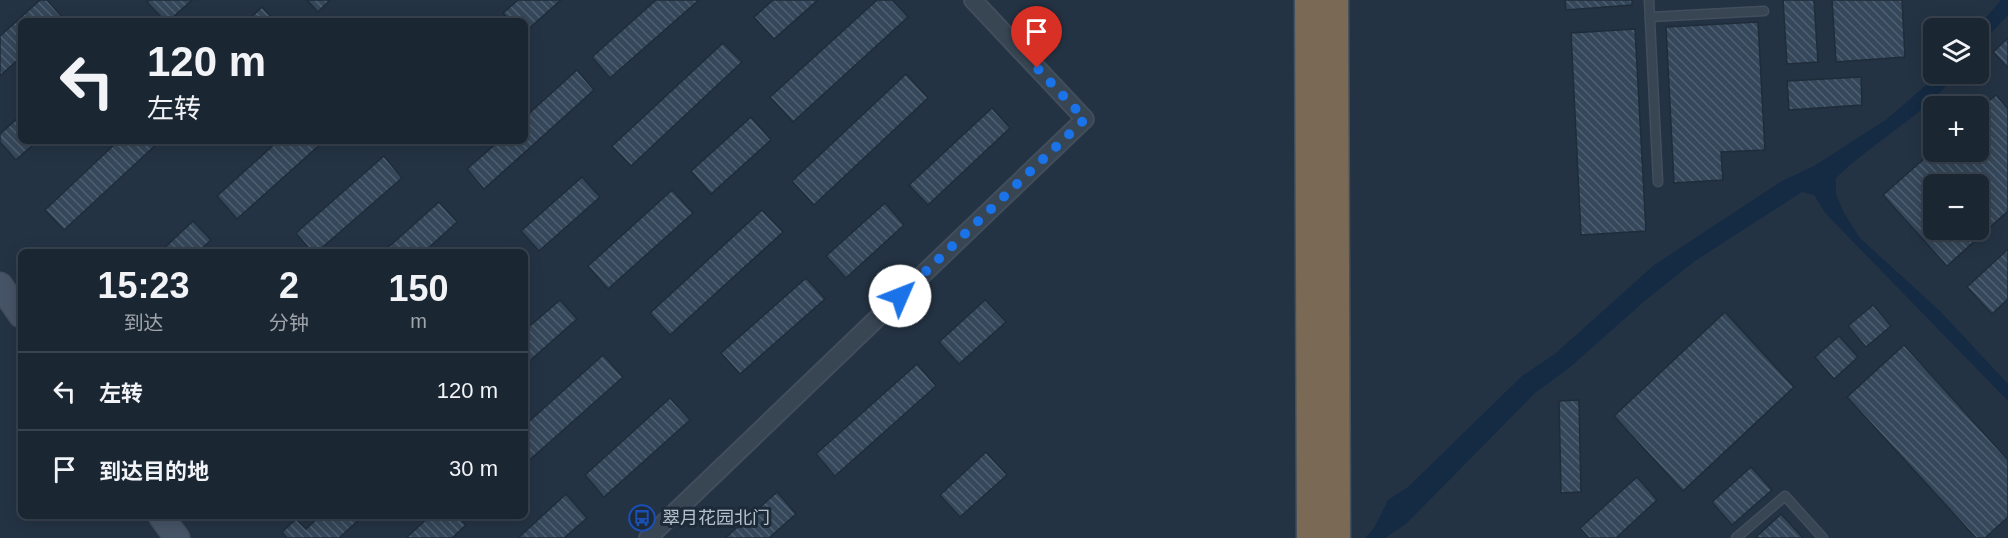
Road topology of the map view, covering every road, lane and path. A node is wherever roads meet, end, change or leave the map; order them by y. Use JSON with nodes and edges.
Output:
{"nodes":[{"id":1,"x":974,"y":0,"type":"edge"},
{"id":2,"x":1310,"y":0,"type":"edge"},
{"id":3,"x":1333,"y":0,"type":"edge"},
{"id":4,"x":1649,"y":0,"type":"edge"},
{"id":5,"x":1764,"y":11,"type":"dead end"},
{"id":6,"x":1650,"y":17,"type":"junction"},
{"id":7,"x":1658,"y":182,"type":"dead end"},
{"id":8,"x":0,"y":285,"type":"edge"},
{"id":9,"x":18,"y":311,"type":"edge"},
{"id":10,"x":163,"y":519,"type":"edge"},
{"id":11,"x":177,"y":538,"type":"edge"},
{"id":12,"x":648,"y":538,"type":"edge"},
{"id":13,"x":1312,"y":538,"type":"edge"},
{"id":14,"x":1335,"y":538,"type":"edge"},
{"id":15,"x":1736,"y":538,"type":"edge"},
{"id":16,"x":1823,"y":538,"type":"edge"}],
"edges":[{"from":1,"to":12,"type":"street"},
{"from":2,"to":13,"type":"highway"},
{"from":3,"to":14,"type":"highway"},
{"from":4,"to":6,"type":"lane"},
{"from":5,"to":6,"type":"lane"},
{"from":6,"to":7,"type":"lane"},
{"from":8,"to":9,"type":"street"},
{"from":10,"to":11,"type":"street"},
{"from":15,"to":16,"type":"lane"}]}
